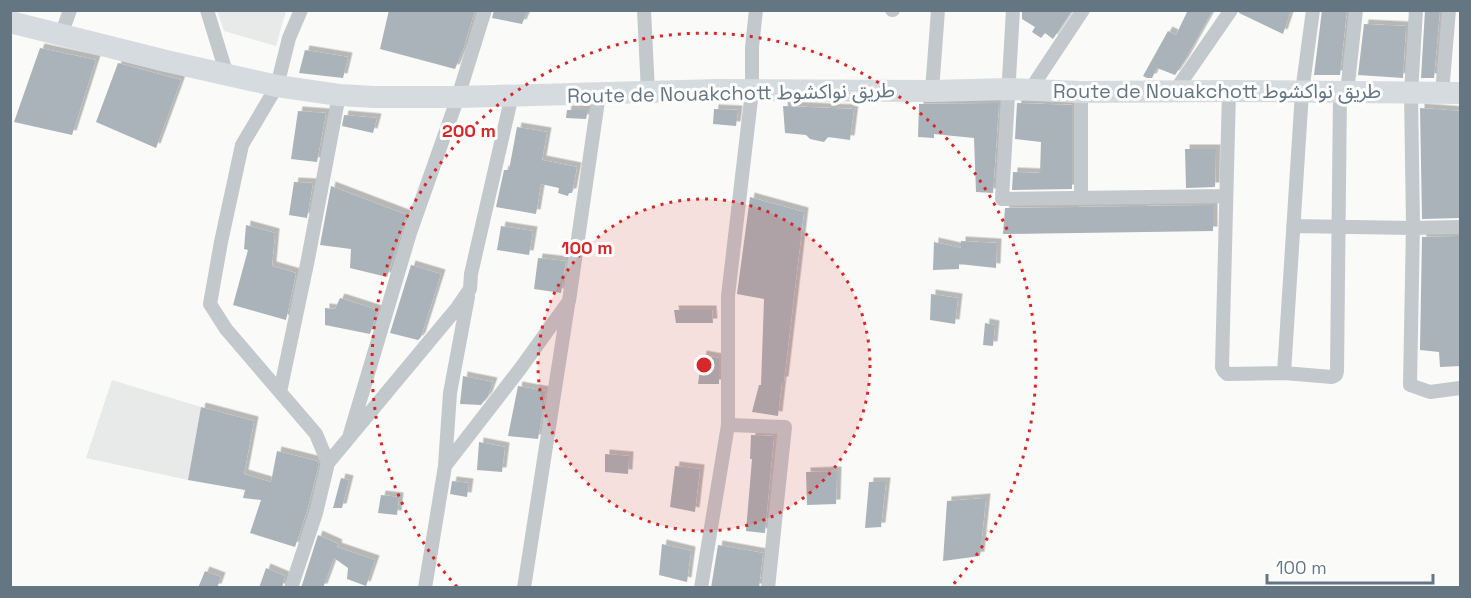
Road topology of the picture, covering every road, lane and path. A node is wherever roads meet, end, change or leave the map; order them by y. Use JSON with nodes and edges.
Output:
{"nodes":[{"id":1,"x":70,"y":10,"type":"edge"},
{"id":2,"x":207,"y":10,"type":"edge"},
{"id":3,"x":301,"y":10,"type":"edge"},
{"id":4,"x":644,"y":10,"type":"edge"},
{"id":5,"x":756,"y":10,"type":"edge"},
{"id":6,"x":938,"y":10,"type":"edge"},
{"id":7,"x":1013,"y":10,"type":"edge"},
{"id":8,"x":1083,"y":10,"type":"edge"},
{"id":9,"x":1230,"y":10,"type":"edge"},
{"id":10,"x":1313,"y":10,"type":"edge"},
{"id":11,"x":1356,"y":10,"type":"edge"},
{"id":12,"x":1416,"y":10,"type":"edge"},
{"id":13,"x":1449,"y":10,"type":"edge"},
{"id":14,"x":484,"y":11,"type":"edge"},
{"id":15,"x":10,"y":21,"type":"edge"},
{"id":16,"x":62,"y":35,"type":"junction"},
{"id":17,"x":227,"y":75,"type":"junction"},
{"id":18,"x":277,"y":86,"type":"junction"},
{"id":19,"x":1019,"y":90,"type":"junction"},
{"id":20,"x":752,"y":91,"type":"junction"},
{"id":21,"x":933,"y":91,"type":"junction"},
{"id":22,"x":1176,"y":91,"type":"junction"},
{"id":23,"x":1229,"y":91,"type":"junction"},
{"id":24,"x":648,"y":92,"type":"junction"},
{"id":25,"x":1081,"y":92,"type":"junction"},
{"id":26,"x":1302,"y":92,"type":"junction"},
{"id":27,"x":1343,"y":93,"type":"junction"},
{"id":28,"x":1411,"y":93,"type":"junction"},
{"id":29,"x":1451,"y":93,"type":"edge"},
{"id":30,"x":599,"y":94,"type":"junction"},
{"id":31,"x":339,"y":95,"type":"junction"},
{"id":32,"x":512,"y":95,"type":"junction"},
{"id":33,"x":458,"y":97,"type":"junction"},
{"id":34,"x":1226,"y":196,"type":"junction"},
{"id":35,"x":1081,"y":197,"type":"junction"},
{"id":36,"x":1293,"y":226,"type":"junction"},
{"id":37,"x":1340,"y":227,"type":"junction"},
{"id":38,"x":1461,"y":227,"type":"edge"},
{"id":39,"x":1413,"y":228,"type":"junction"},
{"id":40,"x":470,"y":289,"type":"junction"},
{"id":41,"x":568,"y":301,"type":"junction"},
{"id":42,"x":1284,"y":373,"type":"junction"},
{"id":43,"x":1461,"y":388,"type":"edge"},
{"id":44,"x":280,"y":392,"type":"junction"},
{"id":45,"x":728,"y":425,"type":"junction"},
{"id":46,"x":349,"y":440,"type":"junction"},
{"id":47,"x":328,"y":464,"type":"junction"},
{"id":48,"x":445,"y":466,"type":"junction"},
{"id":49,"x":291,"y":588,"type":"edge"},
{"id":50,"x":425,"y":588,"type":"edge"},
{"id":51,"x":524,"y":588,"type":"edge"},
{"id":52,"x":701,"y":588,"type":"edge"},
{"id":53,"x":768,"y":588,"type":"edge"}],
"edges":[{"from":1,"to":16,"type":"street"},
{"from":2,"to":17,"type":"street"},
{"from":3,"to":18,"type":"street"},
{"from":4,"to":24,"type":"street"},
{"from":5,"to":20,"type":"street"},
{"from":6,"to":21,"type":"street"},
{"from":7,"to":19,"type":"street"},
{"from":8,"to":19,"type":"street"},
{"from":9,"to":22,"type":"street"},
{"from":10,"to":26,"type":"street"},
{"from":11,"to":27,"type":"street"},
{"from":12,"to":28,"type":"street"},
{"from":13,"to":29,"type":"street"},
{"from":14,"to":33,"type":"street"},
{"from":15,"to":16,"type":"highway","name":"Route de Nouakchott طريق نواكشوط"},
{"from":16,"to":17,"type":"highway","name":"Route de Nouakchott طريق نواكشوط"},
{"from":17,"to":18,"type":"highway","name":"Route de Nouakchott طريق نواكشوط"},
{"from":18,"to":31,"type":"highway","name":"Route de Nouakchott طريق نواكشوط"},
{"from":18,"to":44,"type":"street"},
{"from":19,"to":21,"type":"highway","name":"Route de Nouakchott طريق نواكشوط"},
{"from":19,"to":25,"type":"highway","name":"Route de Nouakchott طريق نواكشوط"},
{"from":19,"to":35,"type":"street"},
{"from":20,"to":21,"type":"highway","name":"Route de Nouakchott طريق نواكشوط"},
{"from":20,"to":24,"type":"highway","name":"Route de Nouakchott طريق نواكشوط"},
{"from":20,"to":45,"type":"street"},
{"from":22,"to":23,"type":"highway","name":"Route de Nouakchott طريق نواكشوط"},
{"from":22,"to":25,"type":"highway","name":"Route de Nouakchott طريق نواكشوط"},
{"from":23,"to":26,"type":"highway","name":"Route de Nouakchott طريق نواكشوط"},
{"from":23,"to":34,"type":"street"},
{"from":24,"to":30,"type":"highway","name":"Route de Nouakchott طريق نواكشوط"},
{"from":25,"to":35,"type":"street"},
{"from":26,"to":27,"type":"highway","name":"Route de Nouakchott طريق نواكشوط"},
{"from":26,"to":36,"type":"street"},
{"from":27,"to":28,"type":"highway","name":"Route de Nouakchott طريق نواكشوط"},
{"from":27,"to":37,"type":"street"},
{"from":28,"to":29,"type":"highway","name":"Route de Nouakchott طريق نواكشوط"},
{"from":28,"to":39,"type":"street"},
{"from":30,"to":32,"type":"highway","name":"Route de Nouakchott طريق نواكشوط"},
{"from":30,"to":41,"type":"street"},
{"from":31,"to":33,"type":"highway","name":"Route de Nouakchott طريق نواكشوط"},
{"from":31,"to":44,"type":"street"},
{"from":32,"to":33,"type":"highway","name":"Route de Nouakchott طريق نواكشوط"},
{"from":32,"to":40,"type":"street"},
{"from":33,"to":46,"type":"street"},
{"from":34,"to":35,"type":"street"},
{"from":34,"to":42,"type":"street"},
{"from":36,"to":37,"type":"street"},
{"from":36,"to":42,"type":"street"},
{"from":37,"to":39,"type":"street"},
{"from":37,"to":42,"type":"street"},
{"from":38,"to":39,"type":"street"},
{"from":39,"to":43,"type":"street"},
{"from":40,"to":46,"type":"street"},
{"from":40,"to":48,"type":"street"},
{"from":41,"to":48,"type":"street"},
{"from":41,"to":51,"type":"street"},
{"from":44,"to":47,"type":"street"},
{"from":45,"to":52,"type":"street"},
{"from":45,"to":53,"type":"street"},
{"from":46,"to":47,"type":"street"},
{"from":47,"to":49,"type":"street"},
{"from":48,"to":50,"type":"street"}]}
